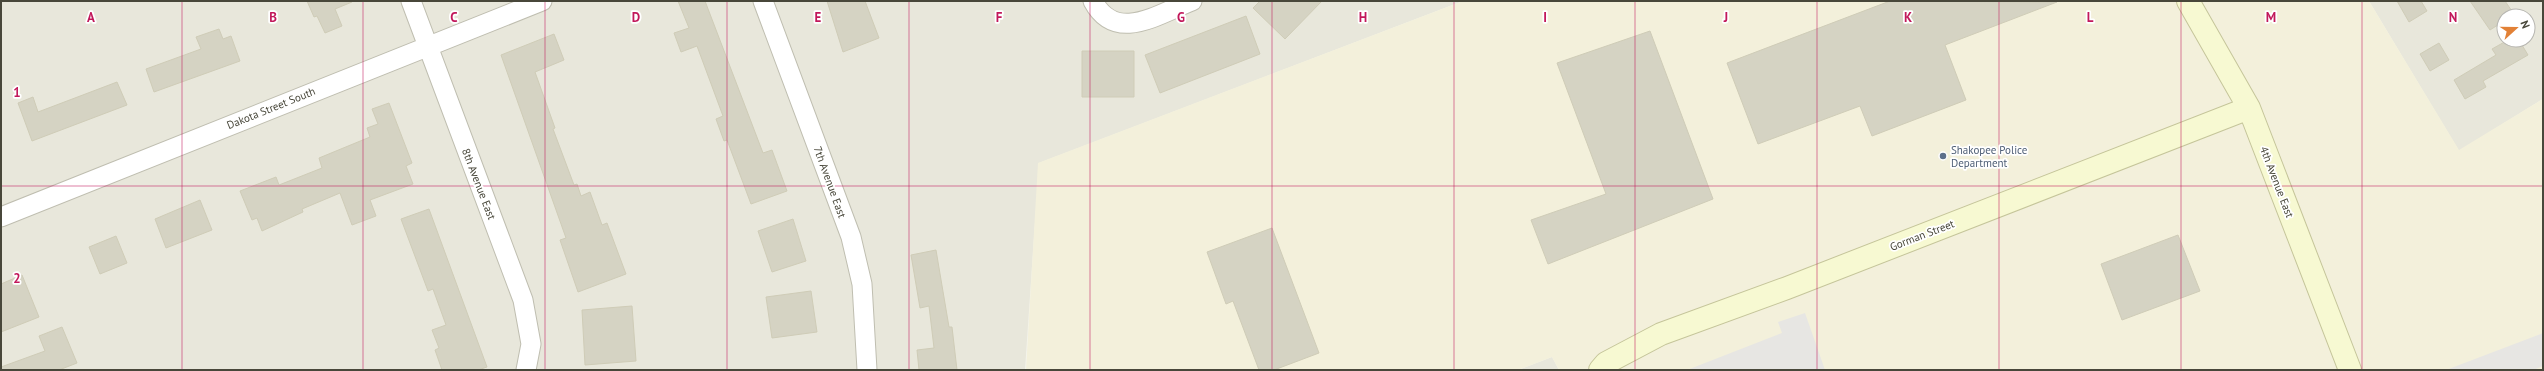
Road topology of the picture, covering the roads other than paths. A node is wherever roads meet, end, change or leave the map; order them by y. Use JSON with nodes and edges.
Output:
{"nodes":[{"id":1,"x":411,"y":1,"type":"edge"},
{"id":2,"x":542,"y":1,"type":"edge"},
{"id":3,"x":763,"y":1,"type":"edge"},
{"id":4,"x":1093,"y":1,"type":"edge"},
{"id":5,"x":1192,"y":1,"type":"edge"},
{"id":6,"x":2188,"y":1,"type":"edge"},
{"id":7,"x":427,"y":46,"type":"junction"},
{"id":8,"x":2249,"y":108,"type":"junction"},
{"id":9,"x":1,"y":217,"type":"edge"},
{"id":10,"x":526,"y":370,"type":"edge"},
{"id":11,"x":867,"y":370,"type":"edge"},
{"id":12,"x":1600,"y":370,"type":"edge"},
{"id":13,"x":2350,"y":370,"type":"edge"}],
"edges":[{"from":1,"to":7,"type":"street","name":"8th Avenue East"},
{"from":2,"to":7,"type":"street","name":"Dakota Street South"},
{"from":3,"to":11,"type":"street","name":"7th Avenue East"},
{"from":4,"to":5,"type":"street"},
{"from":6,"to":8,"type":"street","name":"4th Avenue East"},
{"from":7,"to":9,"type":"street","name":"Dakota Street South"},
{"from":7,"to":10,"type":"street","name":"8th Avenue East"},
{"from":8,"to":12,"type":"street","name":"Gorman Street"},
{"from":8,"to":13,"type":"street","name":"4th Avenue East"}]}
